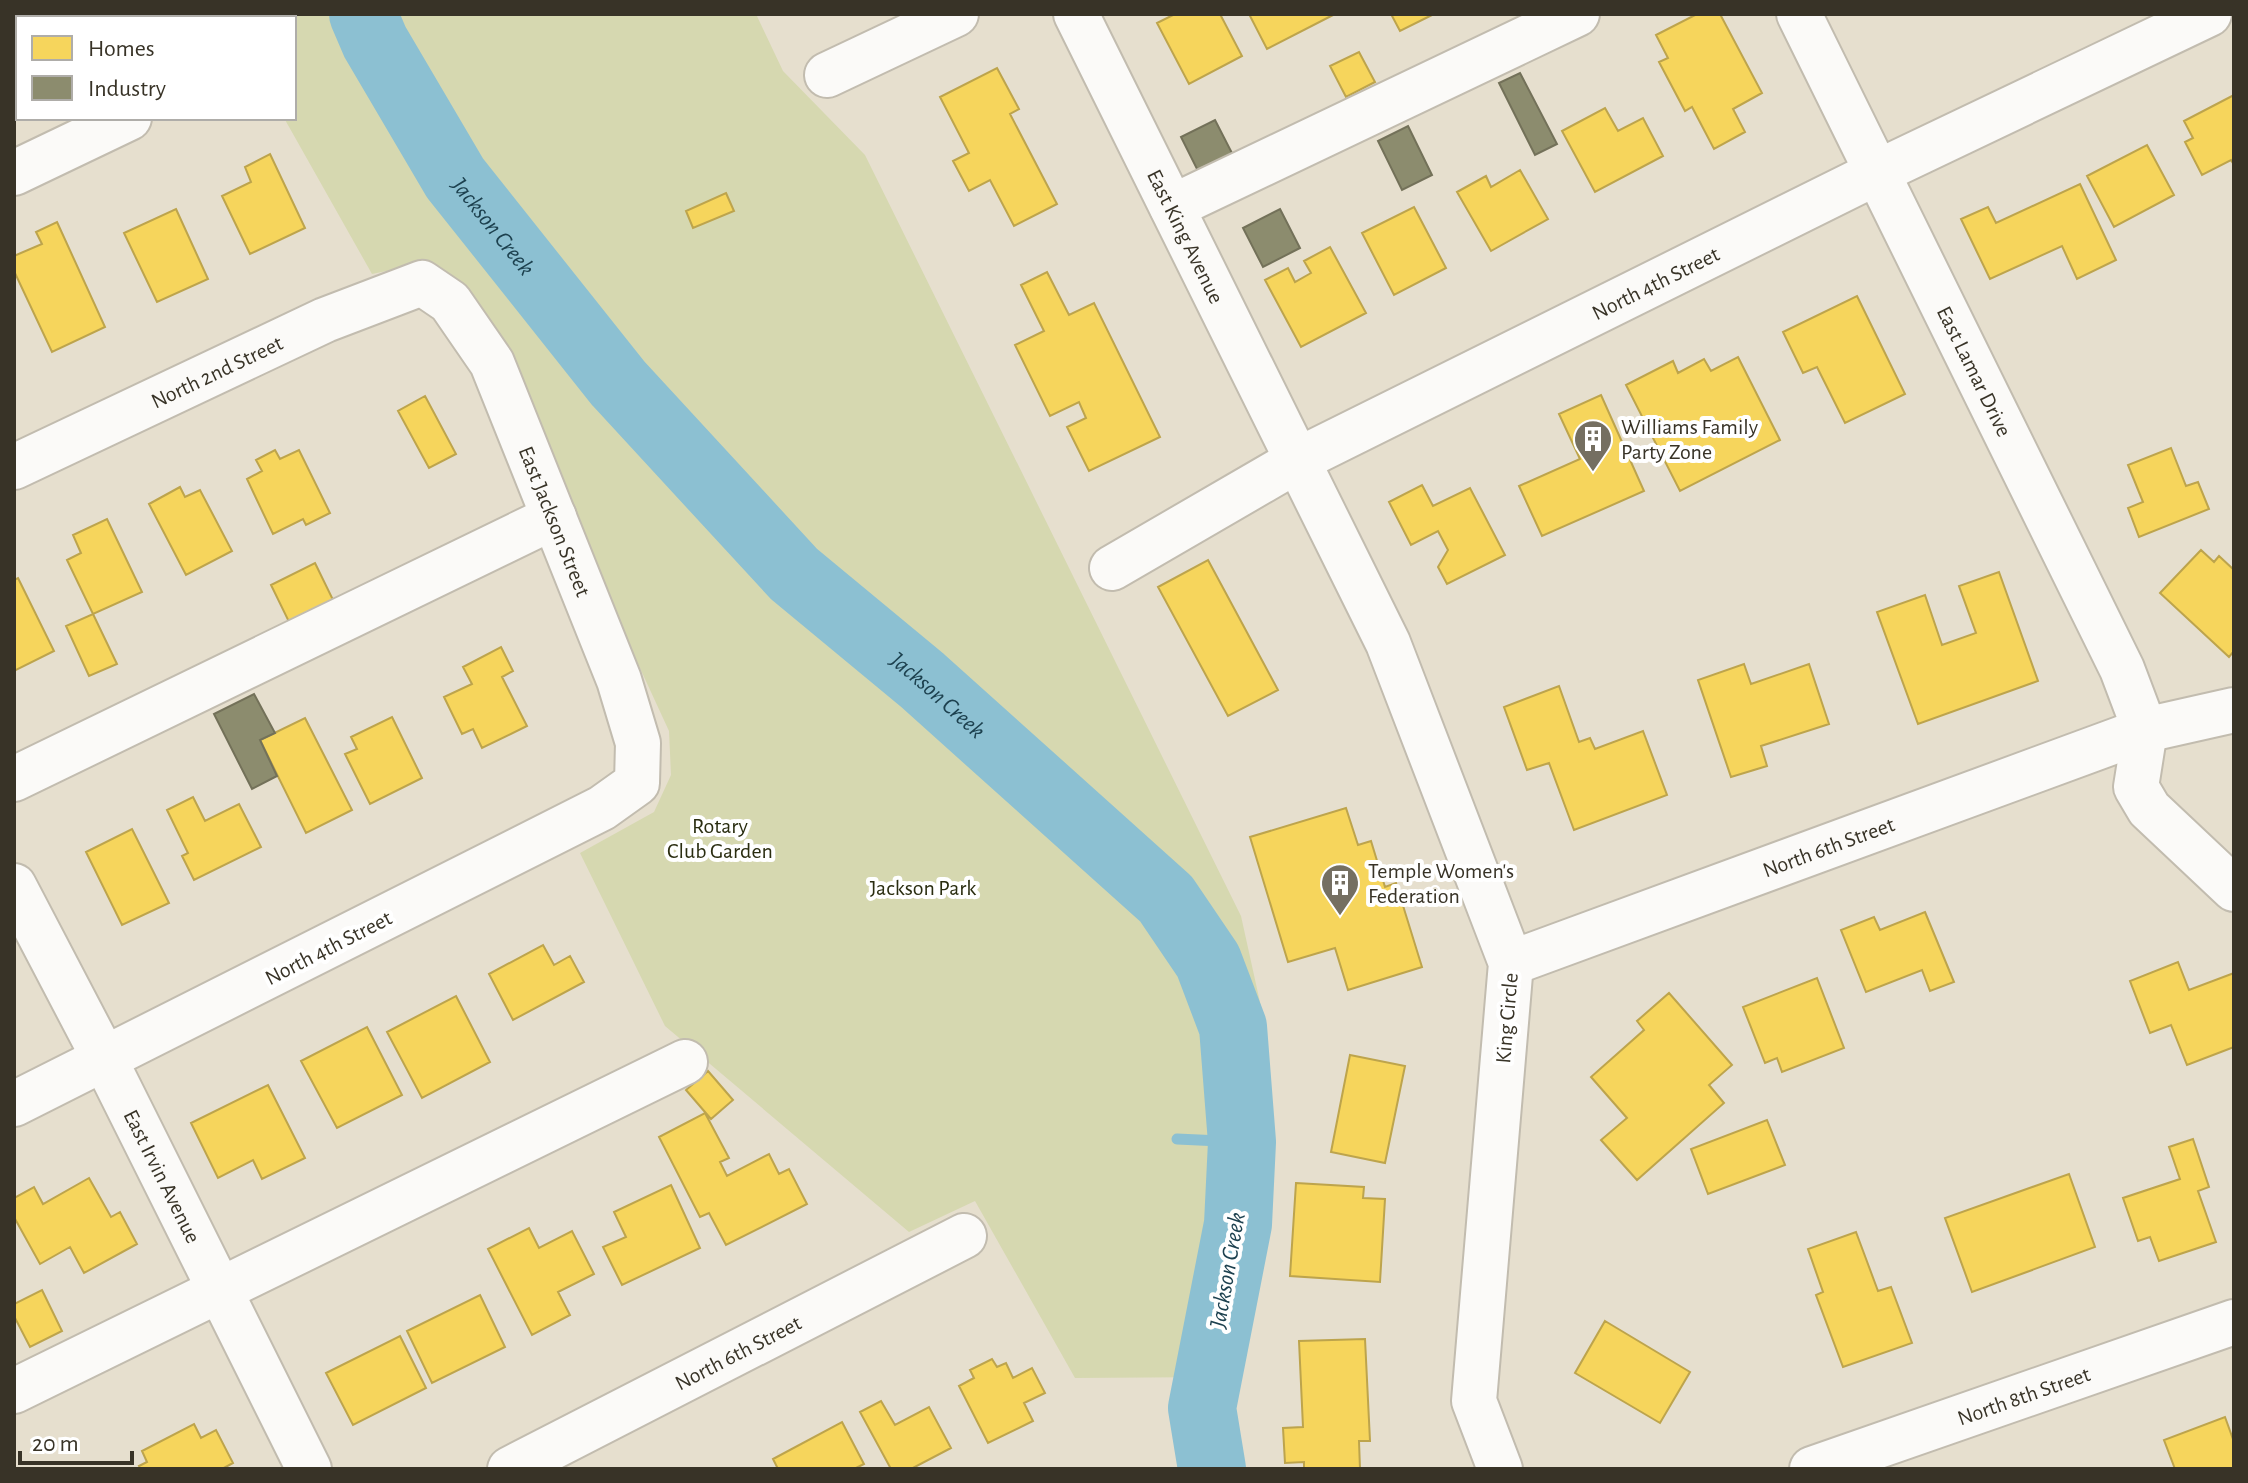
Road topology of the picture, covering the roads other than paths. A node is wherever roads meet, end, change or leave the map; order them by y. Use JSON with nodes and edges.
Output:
{"nodes":[{"id":1,"x":956,"y":14,"type":"edge"},
{"id":2,"x":1076,"y":14,"type":"edge"},
{"id":3,"x":1577,"y":14,"type":"edge"},
{"id":4,"x":1799,"y":14,"type":"edge"},
{"id":5,"x":2209,"y":14,"type":"edge"},
{"id":6,"x":827,"y":75,"type":"dead end"},
{"id":7,"x":125,"y":120,"type":"edge"},
{"id":8,"x":1878,"y":172,"type":"junction"},
{"id":9,"x":14,"y":173,"type":"edge"},
{"id":10,"x":1172,"y":207,"type":"junction"},
{"id":11,"x":422,"y":283,"type":"joint"},
{"id":12,"x":1298,"y":460,"type":"junction"},
{"id":13,"x":14,"y":467,"type":"edge"},
{"id":14,"x":554,"y":517,"type":"junction"},
{"id":15,"x":1112,"y":568,"type":"dead end"},
{"id":16,"x":2234,"y":710,"type":"edge"},
{"id":17,"x":2145,"y":730,"type":"junction"},
{"id":18,"x":14,"y":779,"type":"edge"},
{"id":19,"x":637,"y":783,"type":"joint"},
{"id":20,"x":14,"y":886,"type":"edge"},
{"id":21,"x":2234,"y":889,"type":"edge"},
{"id":22,"x":1511,"y":963,"type":"junction"},
{"id":23,"x":105,"y":1060,"type":"junction"},
{"id":24,"x":685,"y":1062,"type":"dead end"},
{"id":25,"x":14,"y":1104,"type":"edge"},
{"id":26,"x":964,"y":1236,"type":"dead end"},
{"id":27,"x":220,"y":1290,"type":"junction"},
{"id":28,"x":2234,"y":1322,"type":"edge"},
{"id":29,"x":14,"y":1391,"type":"edge"},
{"id":30,"x":309,"y":1469,"type":"edge"},
{"id":31,"x":510,"y":1469,"type":"edge"},
{"id":32,"x":1500,"y":1469,"type":"edge"},
{"id":33,"x":1812,"y":1469,"type":"edge"}],
"edges":[{"from":1,"to":6,"type":"street"},
{"from":2,"to":10,"type":"street","name":"East King Avenue"},
{"from":3,"to":10,"type":"street"},
{"from":4,"to":8,"type":"street","name":"East Lamar Drive"},
{"from":5,"to":8,"type":"street","name":"North 4th Street"},
{"from":7,"to":9,"type":"street"},
{"from":8,"to":12,"type":"street","name":"North 4th Street"},
{"from":8,"to":17,"type":"street","name":"East Lamar Drive"},
{"from":10,"to":12,"type":"street","name":"East King Avenue"},
{"from":11,"to":13,"type":"street","name":"North 2nd Street"},
{"from":11,"to":14,"type":"street","name":"East Jackson Street"},
{"from":12,"to":15,"type":"street","name":"North 4th Street"},
{"from":12,"to":22,"type":"street","name":"King Circle"},
{"from":14,"to":18,"type":"street"},
{"from":14,"to":19,"type":"street","name":"East Jackson Street"},
{"from":16,"to":17,"type":"street"},
{"from":17,"to":21,"type":"street","name":"East Lamar Drive"},
{"from":17,"to":22,"type":"street","name":"North 6th Street"},
{"from":19,"to":23,"type":"street","name":"North 4th Street"},
{"from":20,"to":23,"type":"street","name":"East Irvin Avenue"},
{"from":22,"to":32,"type":"street","name":"King Circle"},
{"from":23,"to":25,"type":"street","name":"North 4th Street"},
{"from":23,"to":27,"type":"street","name":"East Irvin Avenue"},
{"from":24,"to":27,"type":"street"},
{"from":26,"to":31,"type":"street","name":"North 6th Street"},
{"from":27,"to":29,"type":"street"},
{"from":27,"to":30,"type":"street","name":"East Irvin Avenue"},
{"from":28,"to":33,"type":"street","name":"North 8th Street"}]}
